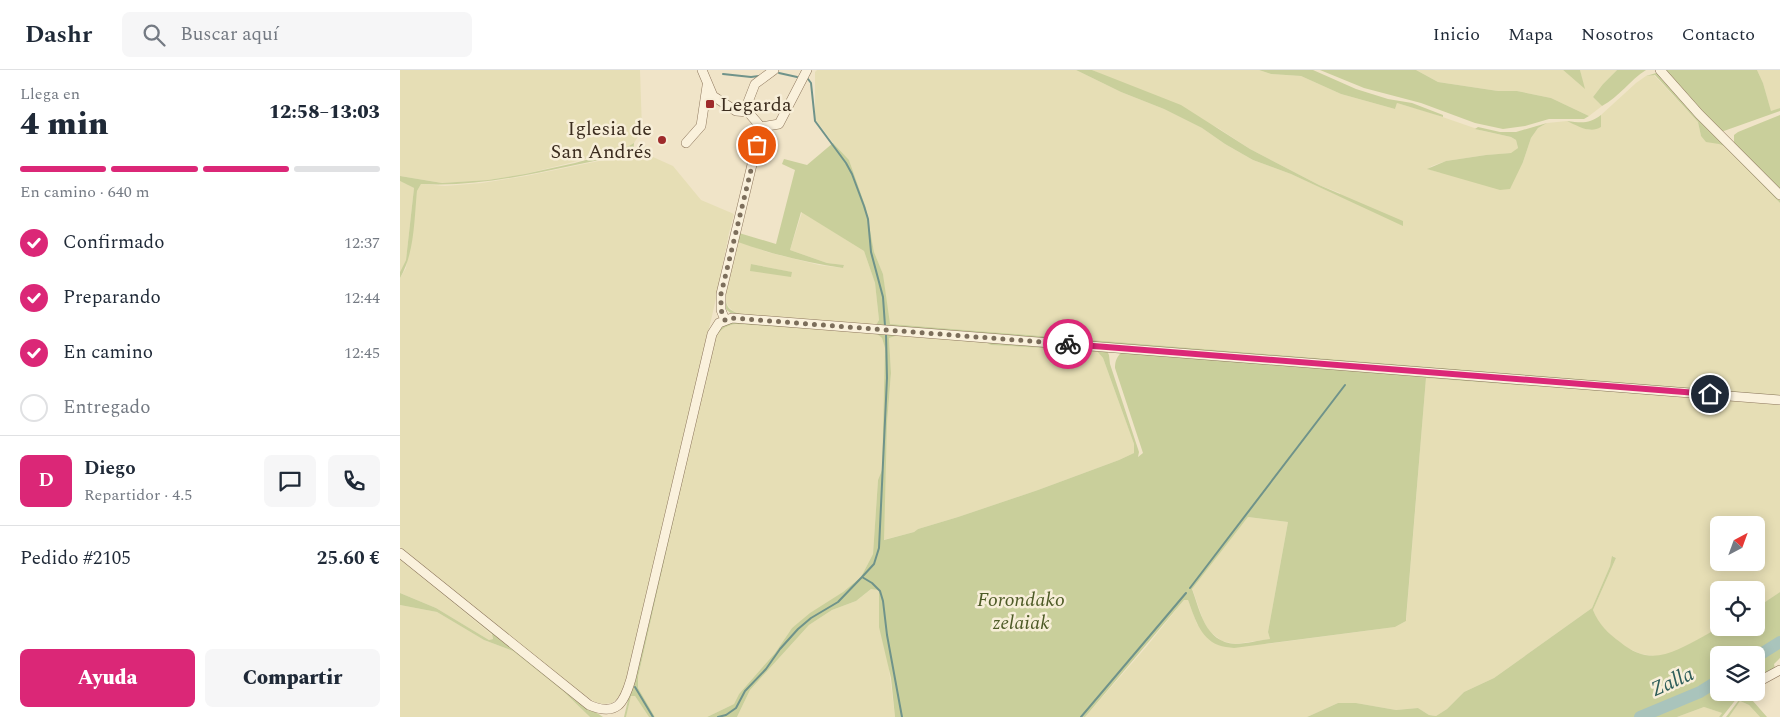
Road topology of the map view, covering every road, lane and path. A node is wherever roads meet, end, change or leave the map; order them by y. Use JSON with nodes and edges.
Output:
{"nodes":[{"id":1,"x":702,"y":70,"type":"edge"},
{"id":2,"x":774,"y":70,"type":"edge"},
{"id":3,"x":806,"y":70,"type":"edge"},
{"id":4,"x":1660,"y":70,"type":"edge"},
{"id":5,"x":708,"y":86,"type":"junction"},
{"id":6,"x":748,"y":112,"type":"junction"},
{"id":7,"x":761,"y":127,"type":"junction"},
{"id":8,"x":686,"y":144,"type":"dead end"},
{"id":9,"x":1780,"y":195,"type":"edge"},
{"id":10,"x":725,"y":320,"type":"junction"},
{"id":11,"x":1780,"y":400,"type":"edge"},
{"id":12,"x":400,"y":553,"type":"edge"},
{"id":13,"x":1780,"y":670,"type":"edge"},
{"id":14,"x":1765,"y":678,"type":"edge"}],
"edges":[{"from":1,"to":5,"type":"street"},
{"from":2,"to":6,"type":"street"},
{"from":3,"to":7,"type":"street"},
{"from":4,"to":9,"type":"street"},
{"from":5,"to":6,"type":"street"},
{"from":5,"to":8,"type":"street"},
{"from":6,"to":7,"type":"street"},
{"from":7,"to":10,"type":"street"},
{"from":10,"to":11,"type":"street"},
{"from":10,"to":12,"type":"street"},
{"from":13,"to":14,"type":"street"}]}
